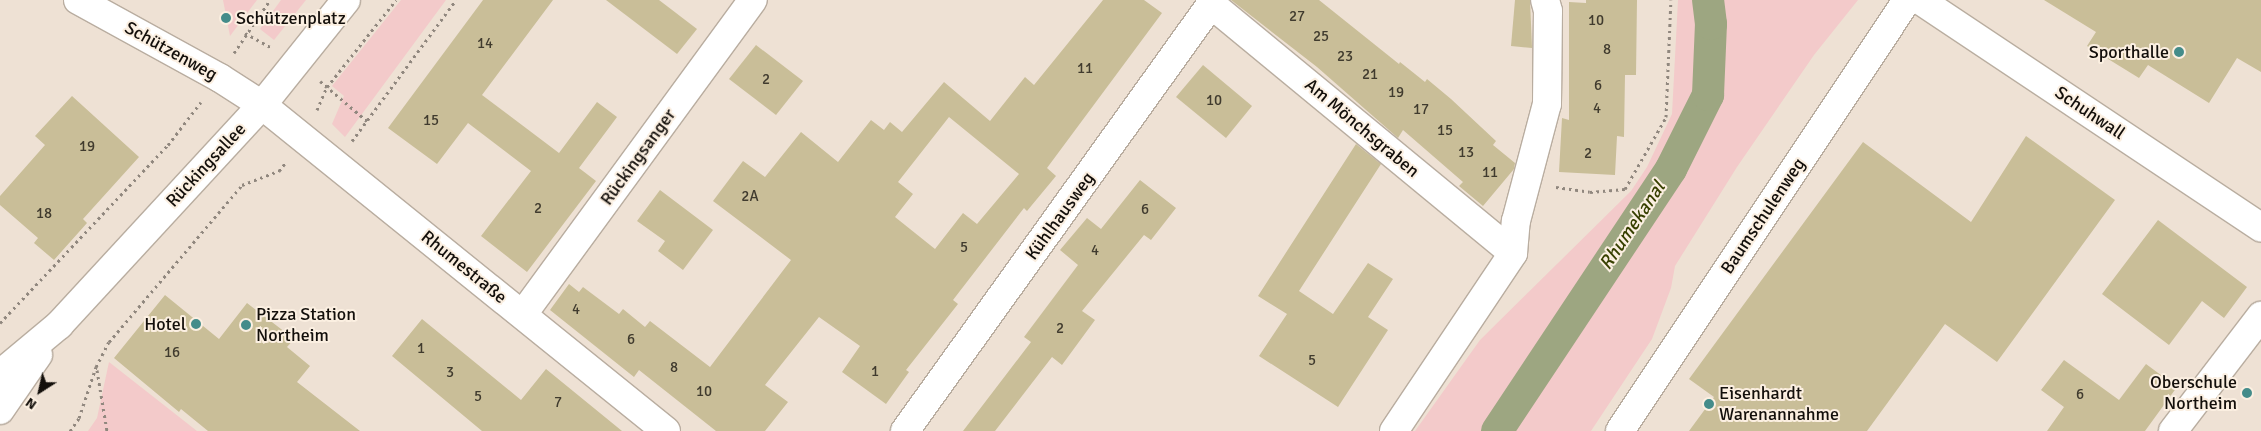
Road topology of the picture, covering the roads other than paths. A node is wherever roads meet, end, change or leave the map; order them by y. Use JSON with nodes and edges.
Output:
{"nodes":[{"id":1,"x":78,"y":0,"type":"edge"},
{"id":2,"x":346,"y":0,"type":"edge"},
{"id":3,"x":753,"y":0,"type":"edge"},
{"id":4,"x":1545,"y":0,"type":"edge"},
{"id":5,"x":1907,"y":0,"type":"edge"},
{"id":6,"x":1920,"y":0,"type":"edge"},
{"id":7,"x":1212,"y":2,"type":"edge"},
{"id":8,"x":262,"y":105,"type":"junction"},
{"id":9,"x":2261,"y":227,"type":"edge"},
{"id":10,"x":1513,"y":253,"type":"junction"},
{"id":11,"x":523,"y":314,"type":"junction"},
{"id":12,"x":2261,"y":316,"type":"edge"},
{"id":13,"x":59,"y":325,"type":"junction"},
{"id":14,"x":0,"y":374,"type":"edge"},
{"id":15,"x":0,"y":410,"type":"edge"},
{"id":16,"x":666,"y":431,"type":"edge"},
{"id":17,"x":905,"y":431,"type":"edge"},
{"id":18,"x":1394,"y":431,"type":"edge"},
{"id":19,"x":1620,"y":431,"type":"edge"},
{"id":20,"x":2173,"y":431,"type":"edge"}],
"edges":[{"from":1,"to":8,"type":"street","name":"Schützenweg"},
{"from":2,"to":8,"type":"street","name":"Rückingsallee"},
{"from":3,"to":11,"type":"street","name":"Rückingsanger"},
{"from":4,"to":10,"type":"street"},
{"from":5,"to":19,"type":"street","name":"Baumschulenweg"},
{"from":6,"to":9,"type":"street","name":"Schuhwall"},
{"from":7,"to":10,"type":"street","name":"Am Mönchsgraben"},
{"from":7,"to":17,"type":"street","name":"Kühlhausweg"},
{"from":8,"to":11,"type":"street","name":"Rhumestraße"},
{"from":8,"to":13,"type":"street","name":"Rückingsallee"},
{"from":10,"to":18,"type":"street"},
{"from":11,"to":16,"type":"street","name":"Rhumestraße"},
{"from":12,"to":20,"type":"street"},
{"from":13,"to":14,"type":"street","name":"Rückingsallee"},
{"from":13,"to":15,"type":"street","name":"Rückingsallee"}]}
